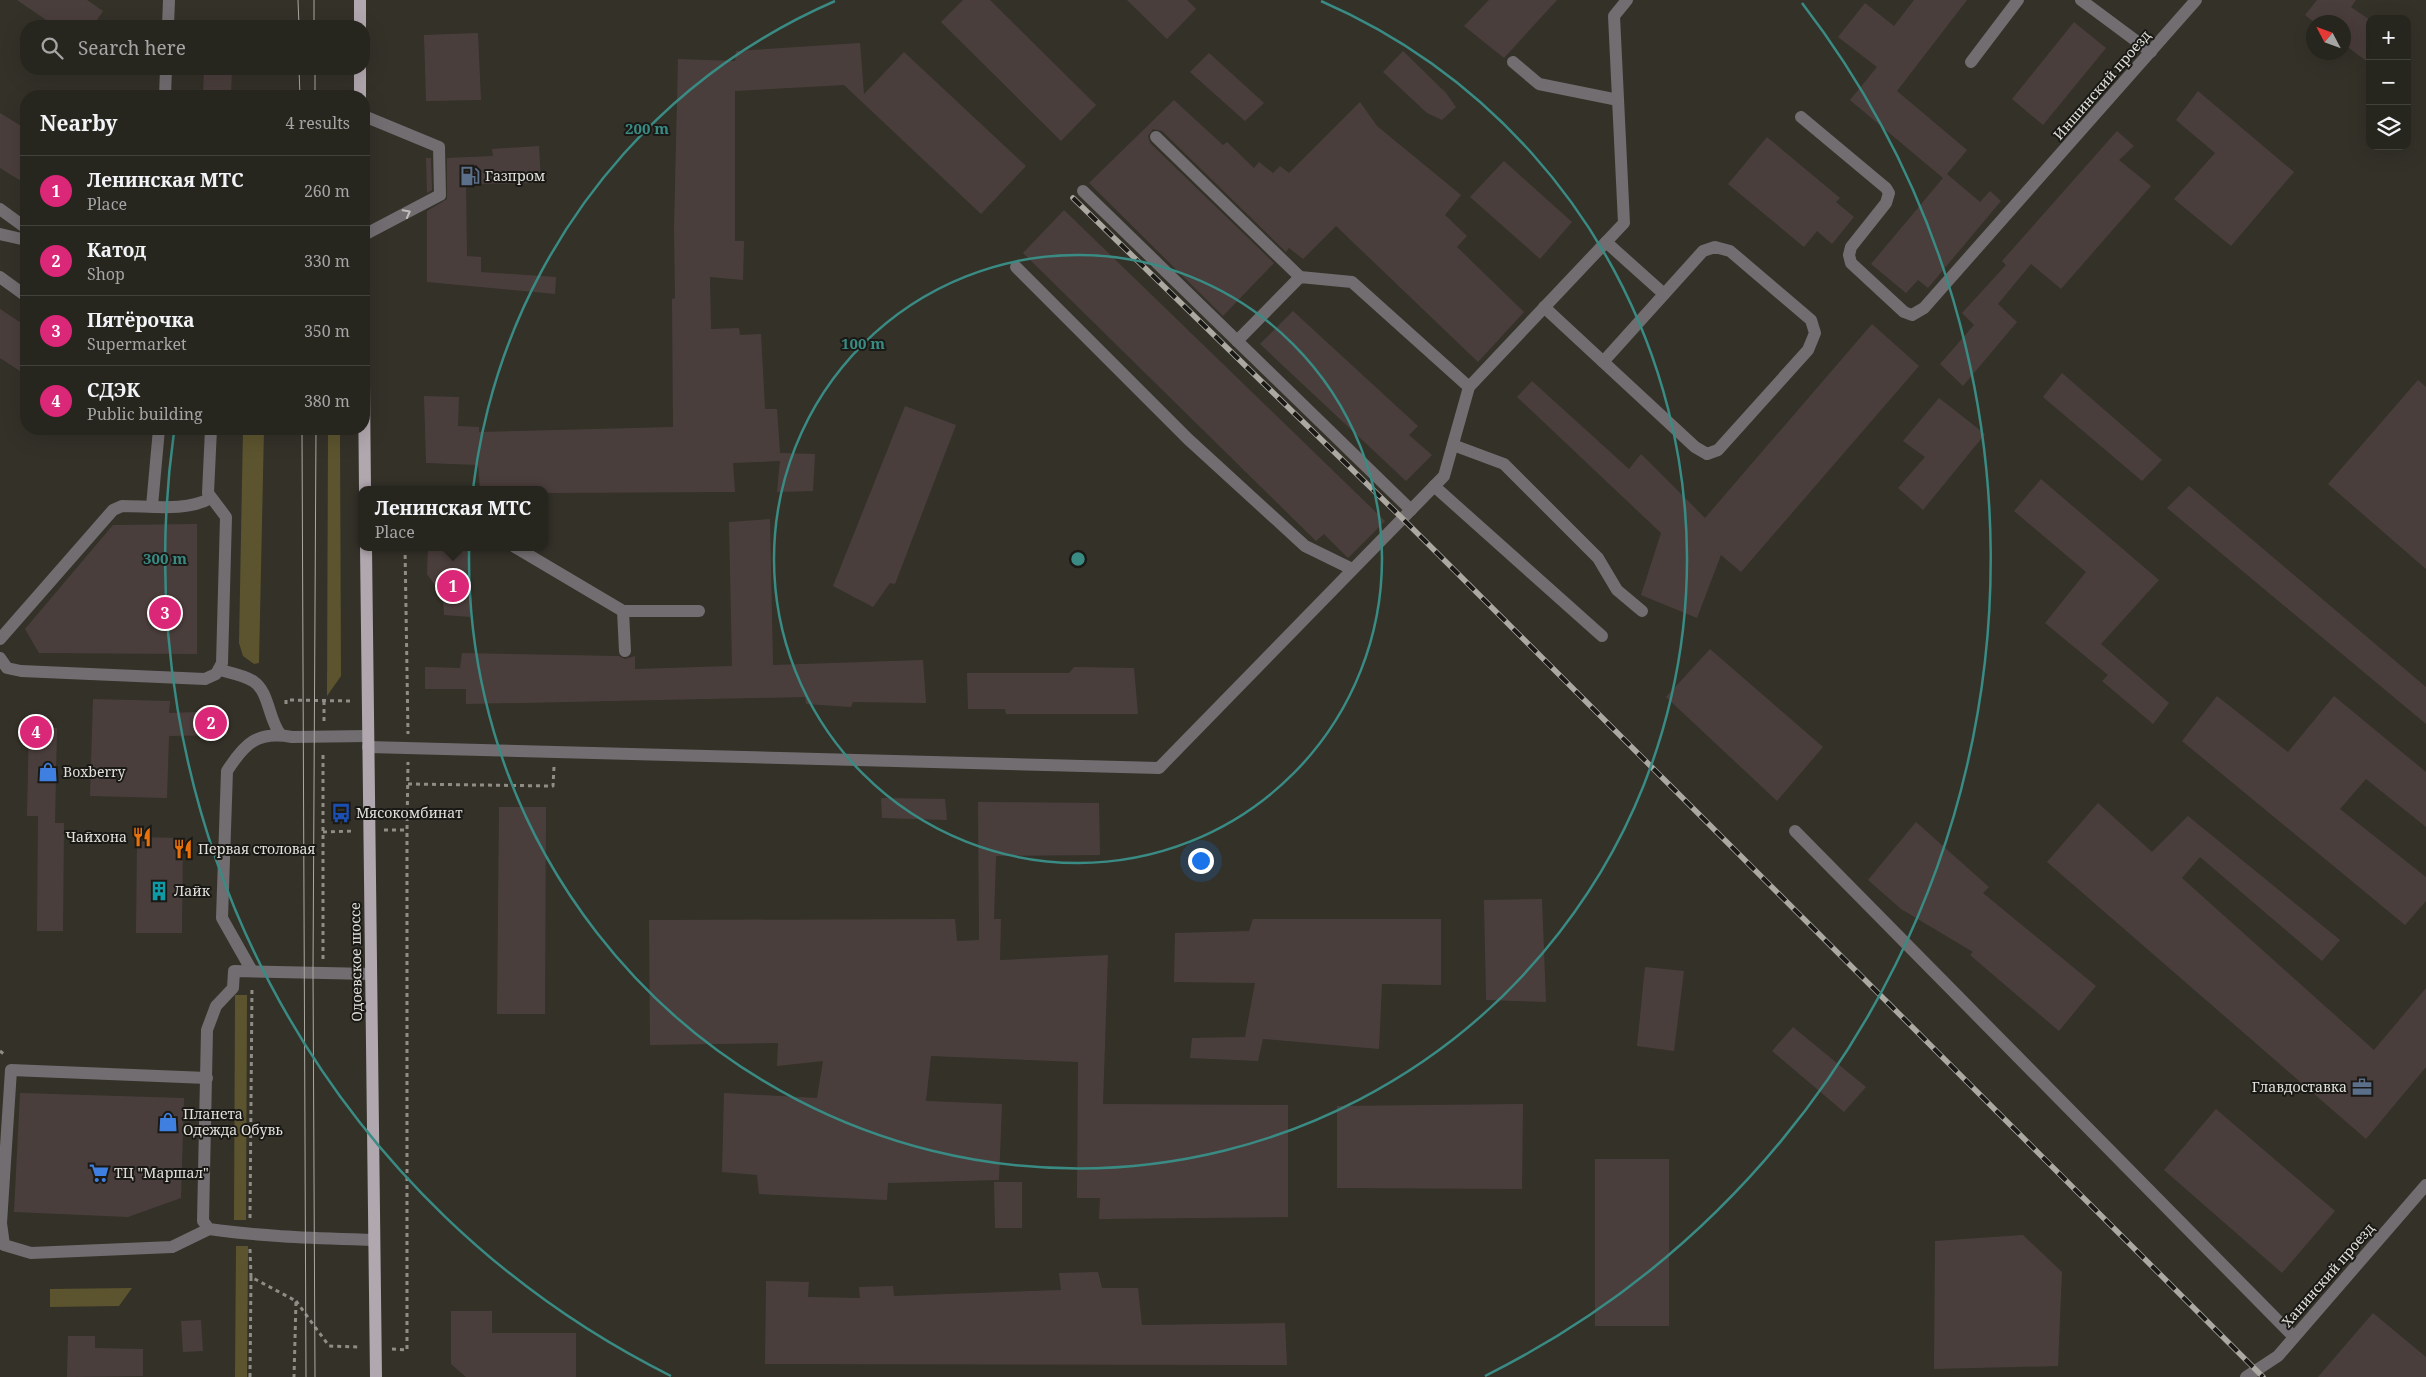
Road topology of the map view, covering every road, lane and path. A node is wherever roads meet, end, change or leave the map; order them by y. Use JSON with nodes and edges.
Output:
{"nodes":[{"id":1,"x":169,"y":0,"type":"edge"},
{"id":2,"x":360,"y":0,"type":"edge"},
{"id":3,"x":1627,"y":0,"type":"edge"},
{"id":4,"x":2018,"y":0,"type":"edge"},
{"id":5,"x":2081,"y":0,"type":"edge"},
{"id":6,"x":2196,"y":0,"type":"edge"},
{"id":7,"x":168,"y":20,"type":"edge"},
{"id":8,"x":360,"y":20,"type":"edge"},
{"id":9,"x":2151,"y":52,"type":"junction"},
{"id":10,"x":1513,"y":62,"type":"dead end"},
{"id":11,"x":1970,"y":62,"type":"dead end"},
{"id":12,"x":166,"y":75,"type":"edge"},
{"id":13,"x":360,"y":75,"type":"edge"},
{"id":14,"x":165,"y":90,"type":"edge"},
{"id":15,"x":360,"y":90,"type":"edge"},
{"id":16,"x":1618,"y":100,"type":"junction"},
{"id":17,"x":1801,"y":117,"type":"dead end"},
{"id":18,"x":370,"y":118,"type":"edge"},
{"id":19,"x":1156,"y":137,"type":"dead end"},
{"id":20,"x":1083,"y":191,"type":"dead end"},
{"id":21,"x":0,"y":209,"type":"edge"},
{"id":22,"x":20,"y":224,"type":"edge"},
{"id":23,"x":370,"y":233,"type":"edge"},
{"id":24,"x":0,"y":234,"type":"edge"},
{"id":25,"x":20,"y":239,"type":"edge"},
{"id":26,"x":1606,"y":242,"type":"junction"},
{"id":27,"x":1016,"y":267,"type":"dead end"},
{"id":28,"x":0,"y":277,"type":"edge"},
{"id":29,"x":1300,"y":277,"type":"junction"},
{"id":30,"x":20,"y":292,"type":"edge"},
{"id":31,"x":1664,"y":294,"type":"junction"},
{"id":32,"x":1544,"y":307,"type":"junction"},
{"id":33,"x":1237,"y":341,"type":"junction"},
{"id":34,"x":1603,"y":362,"type":"junction"},
{"id":35,"x":1469,"y":387,"type":"junction"},
{"id":36,"x":158,"y":435,"type":"edge"},
{"id":37,"x":211,"y":435,"type":"edge"},
{"id":38,"x":364,"y":435,"type":"edge"},
{"id":39,"x":1452,"y":445,"type":"junction"},
{"id":40,"x":365,"y":486,"type":"edge"},
{"id":41,"x":1434,"y":486,"type":"junction"},
{"id":42,"x":211,"y":498,"type":"junction"},
{"id":43,"x":152,"y":506,"type":"junction"},
{"id":44,"x":1411,"y":510,"type":"junction"},
{"id":45,"x":366,"y":551,"type":"edge"},
{"id":46,"x":405,"y":551,"type":"edge"},
{"id":47,"x":521,"y":551,"type":"edge"},
{"id":48,"x":1352,"y":570,"type":"junction"},
{"id":49,"x":1642,"y":610,"type":"dead end"},
{"id":50,"x":623,"y":611,"type":"junction"},
{"id":51,"x":699,"y":611,"type":"dead end"},
{"id":52,"x":1602,"y":636,"type":"dead end"},
{"id":53,"x":0,"y":639,"type":"edge"},
{"id":54,"x":626,"y":651,"type":"dead end"},
{"id":55,"x":0,"y":658,"type":"edge"},
{"id":56,"x":220,"y":670,"type":"junction"},
{"id":57,"x":324,"y":701,"type":"junction"},
{"id":58,"x":368,"y":702,"type":"junction"},
{"id":59,"x":281,"y":736,"type":"junction"},
{"id":60,"x":324,"y":737,"type":"junction"},
{"id":61,"x":368,"y":741,"type":"junction"},
{"id":62,"x":408,"y":748,"type":"junction"},
{"id":63,"x":554,"y":752,"type":"junction"},
{"id":64,"x":408,"y":784,"type":"junction"},
{"id":65,"x":369,"y":830,"type":"junction"},
{"id":66,"x":407,"y":830,"type":"junction"},
{"id":67,"x":1796,"y":831,"type":"dead end"},
{"id":68,"x":323,"y":832,"type":"junction"},
{"id":69,"x":252,"y":971,"type":"junction"},
{"id":70,"x":322,"y":972,"type":"junction"},
{"id":71,"x":371,"y":974,"type":"junction"},
{"id":72,"x":207,"y":1078,"type":"junction"},
{"id":73,"x":2426,"y":1185,"type":"edge"},
{"id":74,"x":209,"y":1229,"type":"junction"},
{"id":75,"x":249,"y":1235,"type":"junction"},
{"id":76,"x":374,"y":1240,"type":"junction"},
{"id":77,"x":251,"y":1277,"type":"junction"},
{"id":78,"x":296,"y":1301,"type":"junction"},
{"id":79,"x":2294,"y":1337,"type":"junction"},
{"id":80,"x":376,"y":1348,"type":"junction"},
{"id":81,"x":250,"y":1377,"type":"edge"},
{"id":82,"x":294,"y":1377,"type":"edge"},
{"id":83,"x":376,"y":1377,"type":"edge"},
{"id":84,"x":2246,"y":1377,"type":"edge"}],
"edges":[{"from":1,"to":7,"type":"street"},
{"from":2,"to":8,"type":"main road"},
{"from":3,"to":16,"type":"street"},
{"from":4,"to":11,"type":"street"},
{"from":5,"to":9,"type":"street"},
{"from":6,"to":9,"type":"street","name":"Иншинский проезд"},
{"from":9,"to":17,"type":"street","name":"Иншинский проезд"},
{"from":10,"to":16,"type":"street"},
{"from":12,"to":14,"type":"street"},
{"from":13,"to":15,"type":"main road"},
{"from":16,"to":26,"type":"street"},
{"from":23,"to":18,"type":"street","one_way":true},
{"from":19,"to":29,"type":"street"},
{"from":20,"to":33,"type":"street"},
{"from":21,"to":22,"type":"street"},
{"from":24,"to":25,"type":"street"},
{"from":26,"to":31,"type":"street"},
{"from":26,"to":32,"type":"street"},
{"from":27,"to":48,"type":"street"},
{"from":28,"to":30,"type":"street"},
{"from":29,"to":33,"type":"street"},
{"from":29,"to":35,"type":"street"},
{"from":31,"to":34,"type":"street"},
{"from":31,"to":34,"type":"street"},
{"from":32,"to":34,"type":"street"},
{"from":32,"to":35,"type":"street"},
{"from":33,"to":44,"type":"street"},
{"from":35,"to":39,"type":"street"},
{"from":36,"to":43,"type":"street"},
{"from":37,"to":42,"type":"street"},
{"from":38,"to":40,"type":"main road"},
{"from":39,"to":41,"type":"street"},
{"from":39,"to":49,"type":"street"},
{"from":41,"to":44,"type":"street"},
{"from":41,"to":52,"type":"street"},
{"from":42,"to":43,"type":"street"},
{"from":42,"to":56,"type":"street"},
{"from":43,"to":53,"type":"street"},
{"from":44,"to":48,"type":"street"},
{"from":45,"to":58,"type":"main road","name":"Одоевское шоссе"},
{"from":46,"to":62,"type":"path"},
{"from":47,"to":50,"type":"street"},
{"from":48,"to":63,"type":"street"},
{"from":50,"to":51,"type":"street"},
{"from":50,"to":54,"type":"street"},
{"from":55,"to":56,"type":"street"},
{"from":56,"to":59,"type":"street"},
{"from":57,"to":58,"type":"path"},
{"from":57,"to":59,"type":"path"},
{"from":57,"to":60,"type":"path"},
{"from":58,"to":61,"type":"main road","name":"Одоевское шоссе"},
{"from":59,"to":60,"type":"street"},
{"from":59,"to":69,"type":"street"},
{"from":60,"to":61,"type":"street"},
{"from":60,"to":68,"type":"path"},
{"from":61,"to":62,"type":"street"},
{"from":61,"to":65,"type":"main road","name":"Одоевское шоссе"},
{"from":62,"to":63,"type":"street"},
{"from":62,"to":64,"type":"path"},
{"from":63,"to":64,"type":"path"},
{"from":64,"to":66,"type":"path"},
{"from":65,"to":66,"type":"path"},
{"from":65,"to":68,"type":"path"},
{"from":65,"to":71,"type":"main road","name":"Одоевское шоссе"},
{"from":66,"to":80,"type":"path"},
{"from":67,"to":79,"type":"street"},
{"from":68,"to":70,"type":"path"},
{"from":69,"to":70,"type":"street"},
{"from":69,"to":72,"type":"street"},
{"from":69,"to":75,"type":"path"},
{"from":70,"to":71,"type":"street"},
{"from":71,"to":76,"type":"main road","name":"Одоевское шоссе"},
{"from":72,"to":74,"type":"street"},
{"from":72,"to":74,"type":"street"},
{"from":73,"to":79,"type":"street","name":"Ханинский проезд"},
{"from":74,"to":75,"type":"street"},
{"from":75,"to":76,"type":"street"},
{"from":75,"to":77,"type":"path"},
{"from":76,"to":80,"type":"main road","name":"Одоевское шоссе"},
{"from":77,"to":78,"type":"path"},
{"from":77,"to":81,"type":"path"},
{"from":78,"to":80,"type":"path"},
{"from":78,"to":82,"type":"path"},
{"from":79,"to":84,"type":"street","name":"Ханинский проезд"},
{"from":80,"to":83,"type":"main road","name":"Одоевское шоссе"}]}
